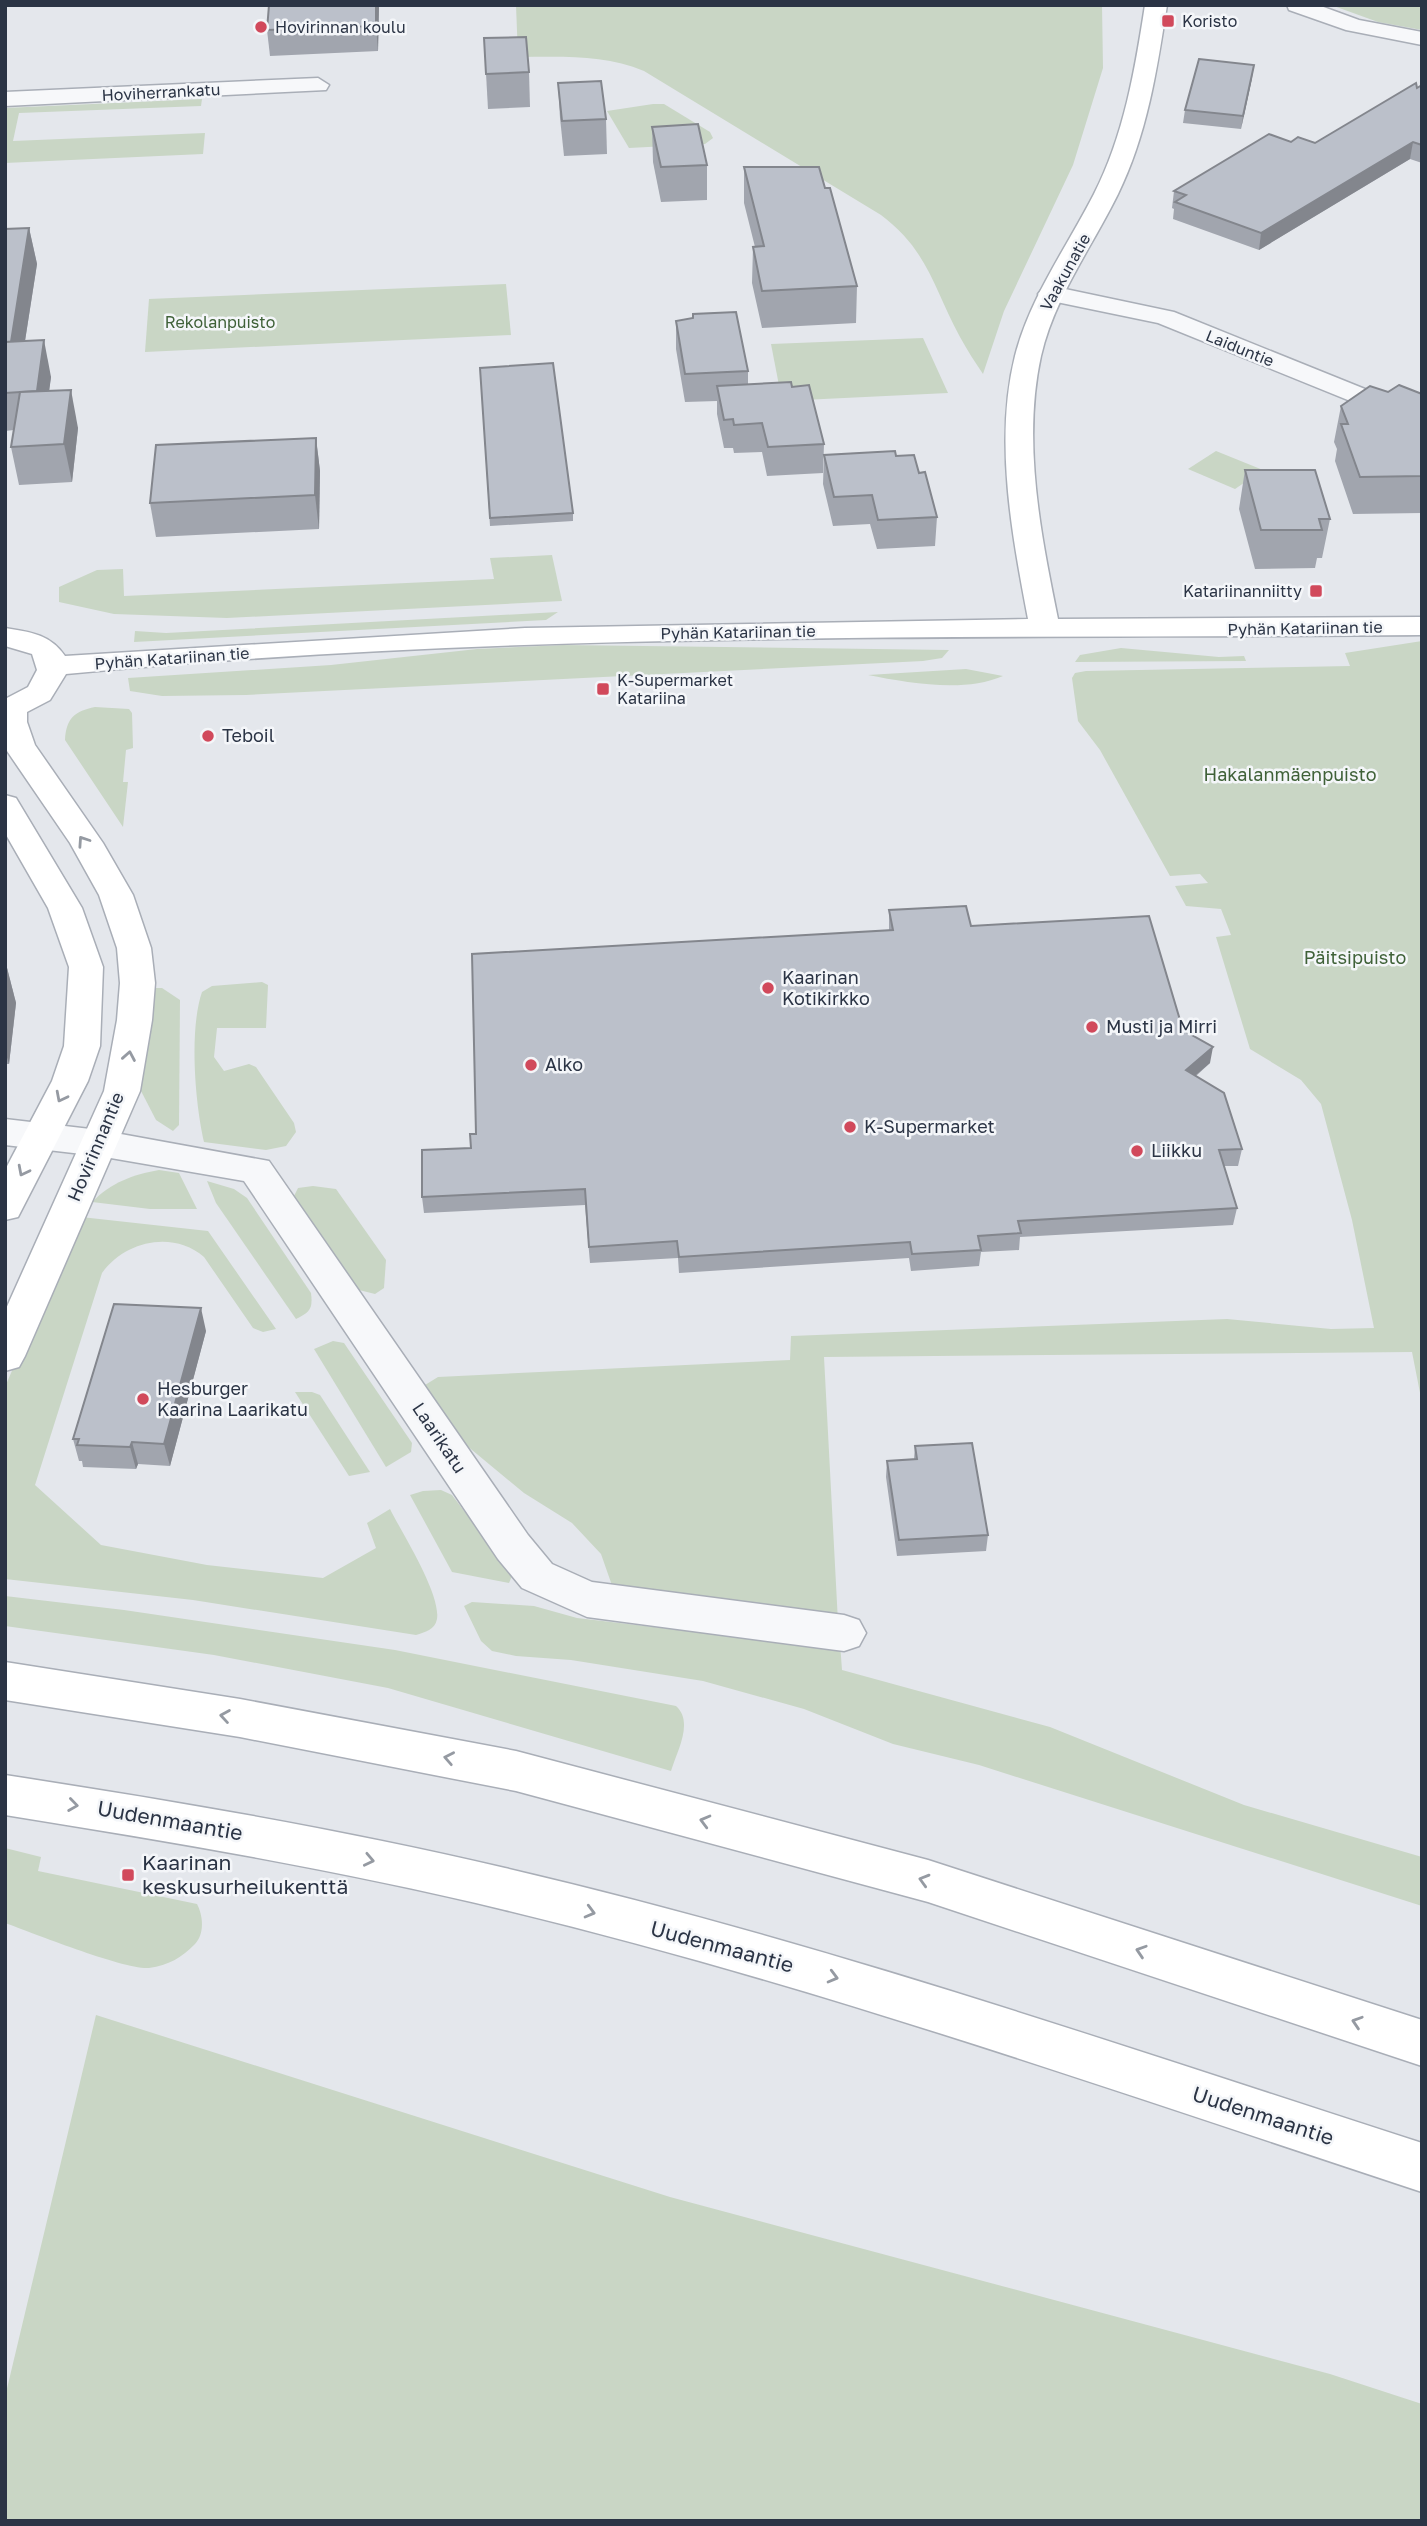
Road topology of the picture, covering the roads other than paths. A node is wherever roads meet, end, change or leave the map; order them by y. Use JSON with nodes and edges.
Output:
{"nodes":[{"id":1,"x":1156,"y":5,"type":"edge"},
{"id":2,"x":1297,"y":5,"type":"edge"},
{"id":3,"x":1422,"y":39,"type":"edge"},
{"id":4,"x":318,"y":85,"type":"dead end"},
{"id":5,"x":5,"y":99,"type":"edge"},
{"id":6,"x":1051,"y":293,"type":"junction"},
{"id":7,"x":1422,"y":422,"type":"edge"},
{"id":8,"x":1422,"y":626,"type":"edge"},
{"id":9,"x":1045,"y":630,"type":"junction"},
{"id":10,"x":5,"y":637,"type":"edge"},
{"id":11,"x":56,"y":666,"type":"junction"},
{"id":12,"x":8,"y":708,"type":"edge"},
{"id":13,"x":5,"y":805,"type":"edge"},
{"id":14,"x":5,"y":1132,"type":"edge"},
{"id":15,"x":42,"y":1136,"type":"junction"},
{"id":16,"x":99,"y":1143,"type":"junction"},
{"id":17,"x":5,"y":1207,"type":"edge"},
{"id":18,"x":5,"y":1356,"type":"edge"},
{"id":19,"x":844,"y":1633,"type":"dead end"},
{"id":20,"x":5,"y":1681,"type":"edge"},
{"id":21,"x":5,"y":1795,"type":"edge"},
{"id":22,"x":1422,"y":2043,"type":"edge"},
{"id":23,"x":1422,"y":2168,"type":"edge"}],
"edges":[{"from":1,"to":6,"type":"street","name":"Vaakunatie"},
{"from":2,"to":3,"type":"street"},
{"from":4,"to":5,"type":"street","name":"Hoviherrankatu"},
{"from":6,"to":7,"type":"street","name":"Laiduntie"},
{"from":6,"to":9,"type":"street","name":"Vaakunatie"},
{"from":8,"to":9,"type":"street","name":"Pyhän Katariinan tie"},
{"from":9,"to":11,"type":"street","name":"Pyhän Katariinan tie"},
{"from":10,"to":11,"type":"street"},
{"from":11,"to":12,"type":"street"},
{"from":16,"to":12,"type":"street","name":"Hovirinnantie","one_way":true},
{"from":13,"to":15,"type":"street","one_way":true},
{"from":14,"to":15,"type":"street","name":"Laarikatu"},
{"from":15,"to":16,"type":"street","name":"Laarikatu"},
{"from":15,"to":17,"type":"street","one_way":true},
{"from":16,"to":18,"type":"street","name":"Hovirinnantie"},
{"from":16,"to":19,"type":"street","name":"Laarikatu"},
{"from":22,"to":20,"type":"street","one_way":true},
{"from":21,"to":23,"type":"street","name":"Uudenmaantie","one_way":true}]}
